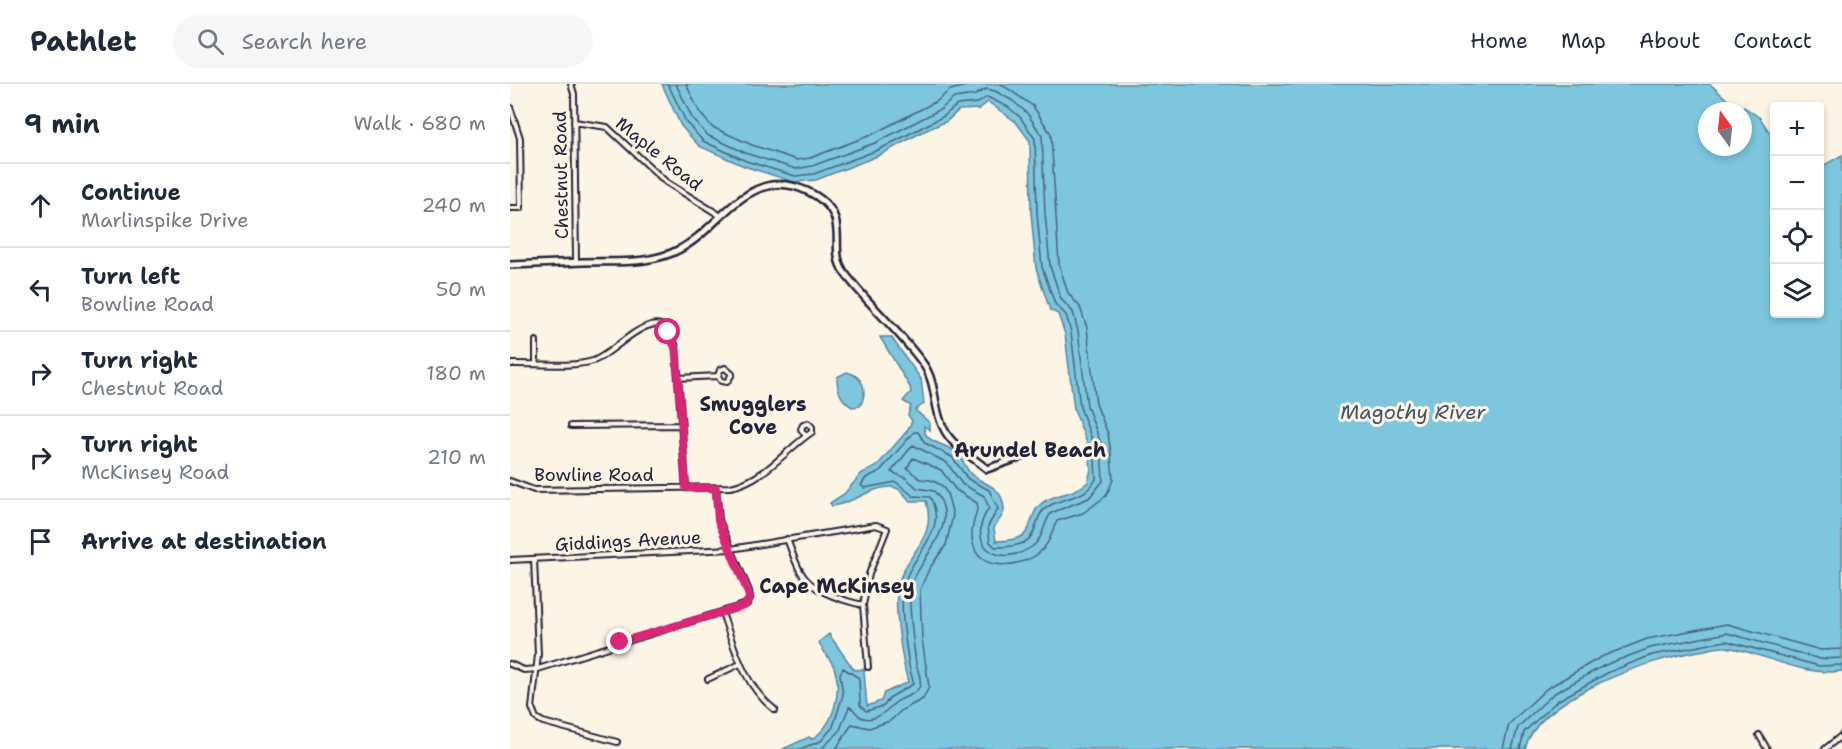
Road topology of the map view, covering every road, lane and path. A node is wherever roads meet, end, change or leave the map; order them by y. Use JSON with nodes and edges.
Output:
{"nodes":[{"id":1,"x":571,"y":86,"type":"edge"},
{"id":2,"x":510,"y":107,"type":"edge"},
{"id":3,"x":574,"y":122,"type":"junction"},
{"id":4,"x":510,"y":208,"type":"edge"},
{"id":5,"x":722,"y":218,"type":"junction"},
{"id":6,"x":576,"y":262,"type":"junction"},
{"id":7,"x":510,"y":265,"type":"edge"},
{"id":8,"x":536,"y":340,"type":"dead end"},
{"id":9,"x":536,"y":363,"type":"junction"},
{"id":10,"x":510,"y":364,"type":"edge"},
{"id":11,"x":718,"y":376,"type":"dead end"},
{"id":12,"x":678,"y":378,"type":"junction"},
{"id":13,"x":681,"y":425,"type":"junction"},
{"id":14,"x":571,"y":426,"type":"dead end"},
{"id":15,"x":805,"y":435,"type":"dead end"},
{"id":16,"x":1021,"y":457,"type":"dead end"},
{"id":17,"x":510,"y":481,"type":"edge"},
{"id":18,"x":686,"y":488,"type":"junction"},
{"id":19,"x":716,"y":488,"type":"junction"},
{"id":20,"x":787,"y":539,"type":"junction"},
{"id":21,"x":731,"y":549,"type":"junction"},
{"id":22,"x":534,"y":559,"type":"junction"},
{"id":23,"x":510,"y":560,"type":"edge"},
{"id":24,"x":863,"y":605,"type":"junction"},
{"id":25,"x":722,"y":613,"type":"junction"},
{"id":26,"x":510,"y":664,"type":"edge"},
{"id":27,"x":740,"y":664,"type":"junction"},
{"id":28,"x":868,"y":667,"type":"dead end"},
{"id":29,"x":538,"y":669,"type":"junction"},
{"id":30,"x":708,"y":679,"type":"dead end"},
{"id":31,"x":775,"y":710,"type":"dead end"},
{"id":32,"x":1759,"y":735,"type":"dead end"},
{"id":33,"x":1842,"y":735,"type":"edge"},
{"id":34,"x":617,"y":742,"type":"dead end"},
{"id":35,"x":1767,"y":749,"type":"edge"},
{"id":36,"x":1825,"y":749,"type":"edge"}],
"edges":[{"from":1,"to":3,"type":"street","name":"Chestnut Road"},
{"from":2,"to":4,"type":"street"},
{"from":3,"to":5,"type":"street","name":"Maple Road"},
{"from":3,"to":6,"type":"street","name":"Chestnut Road"},
{"from":5,"to":6,"type":"street"},
{"from":5,"to":16,"type":"street"},
{"from":6,"to":7,"type":"street"},
{"from":8,"to":9,"type":"street"},
{"from":9,"to":10,"type":"street"},
{"from":9,"to":12,"type":"street"},
{"from":11,"to":12,"type":"street"},
{"from":12,"to":13,"type":"street"},
{"from":13,"to":14,"type":"street"},
{"from":13,"to":18,"type":"street"},
{"from":15,"to":19,"type":"street","name":"Bowline Road"},
{"from":17,"to":18,"type":"street","name":"Bowline Road"},
{"from":18,"to":19,"type":"street","name":"Bowline Road"},
{"from":19,"to":21,"type":"street"},
{"from":20,"to":21,"type":"street","name":"Giddings Avenue"},
{"from":20,"to":24,"type":"street"},
{"from":20,"to":24,"type":"street","name":"Giddings Avenue"},
{"from":21,"to":22,"type":"street","name":"Giddings Avenue"},
{"from":21,"to":25,"type":"street"},
{"from":22,"to":23,"type":"street","name":"Giddings Avenue"},
{"from":22,"to":29,"type":"street"},
{"from":24,"to":28,"type":"street"},
{"from":25,"to":27,"type":"street"},
{"from":25,"to":29,"type":"street"},
{"from":26,"to":29,"type":"street"},
{"from":27,"to":30,"type":"street"},
{"from":27,"to":31,"type":"street"},
{"from":29,"to":34,"type":"street"},
{"from":32,"to":35,"type":"street"},
{"from":33,"to":36,"type":"street"}]}
